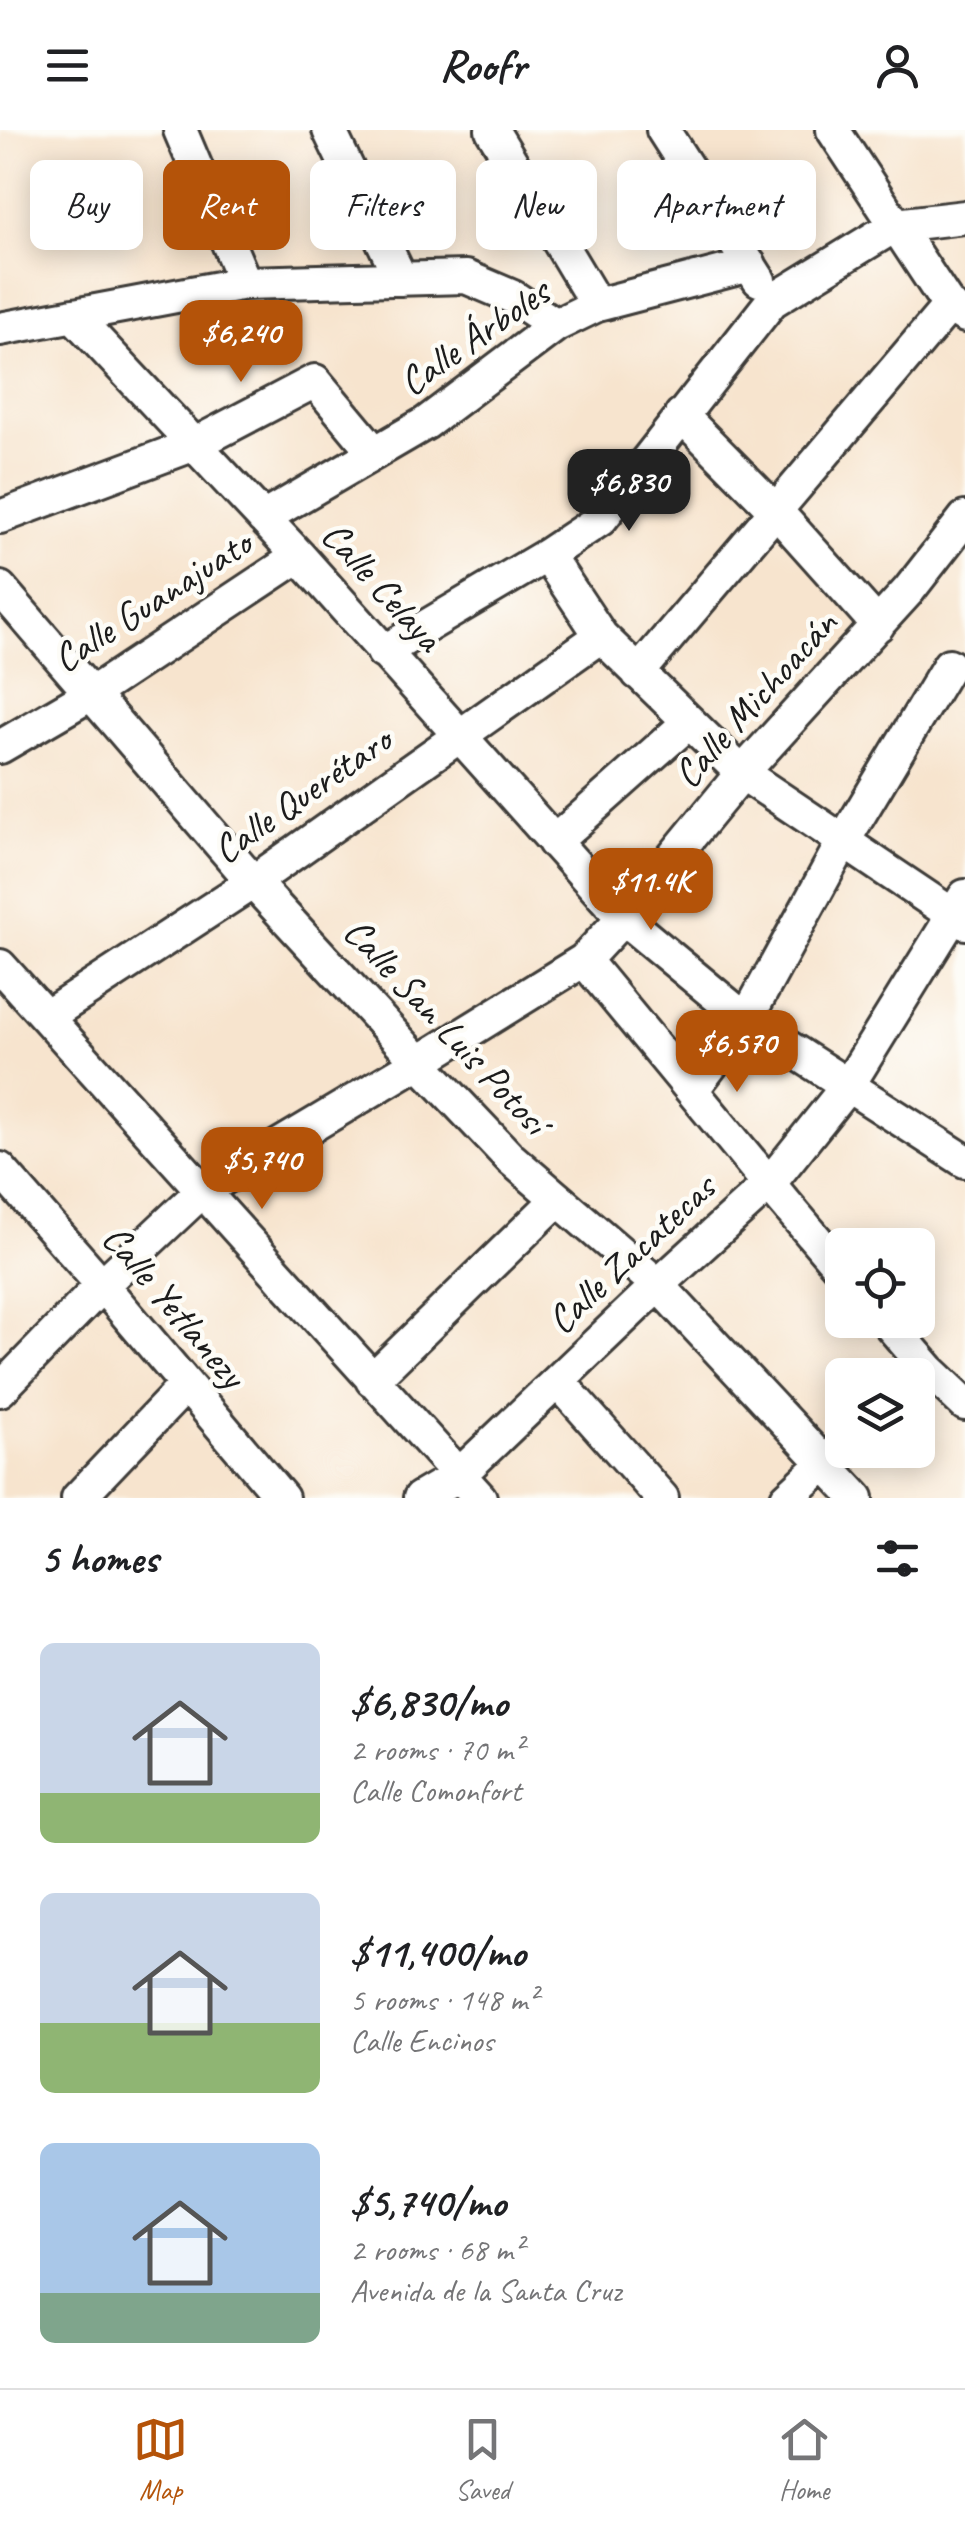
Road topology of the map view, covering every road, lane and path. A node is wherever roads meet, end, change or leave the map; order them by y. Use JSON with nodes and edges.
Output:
{"nodes":[{"id":1,"x":329,"y":130,"type":"edge"},
{"id":2,"x":492,"y":130,"type":"edge"},
{"id":3,"x":662,"y":130,"type":"edge"},
{"id":4,"x":832,"y":130,"type":"edge"},
{"id":5,"x":188,"y":134,"type":"edge"},
{"id":6,"x":965,"y":217,"type":"edge"},
{"id":7,"x":896,"y":226,"type":"junction"},
{"id":8,"x":750,"y":265,"type":"junction"},
{"id":9,"x":401,"y":279,"type":"junction"},
{"id":10,"x":245,"y":283,"type":"junction"},
{"id":11,"x":772,"y":301,"type":"junction"},
{"id":12,"x":597,"y":305,"type":"junction"},
{"id":13,"x":957,"y":311,"type":"edge"},
{"id":14,"x":73,"y":315,"type":"junction"},
{"id":15,"x":8,"y":321,"type":"edge"},
{"id":16,"x":556,"y":325,"type":"junction"},
{"id":17,"x":681,"y":415,"type":"junction"},
{"id":18,"x":195,"y":444,"type":"junction"},
{"id":19,"x":375,"y":453,"type":"junction"},
{"id":20,"x":775,"y":510,"type":"junction"},
{"id":21,"x":0,"y":518,"type":"edge"},
{"id":22,"x":263,"y":518,"type":"junction"},
{"id":23,"x":965,"y":518,"type":"edge"},
{"id":24,"x":299,"y":556,"type":"junction"},
{"id":25,"x":547,"y":556,"type":"junction"},
{"id":26,"x":0,"y":588,"type":"edge"},
{"id":27,"x":878,"y":625,"type":"junction"},
{"id":28,"x":601,"y":636,"type":"junction"},
{"id":29,"x":383,"y":652,"type":"junction"},
{"id":30,"x":949,"y":665,"type":"dead end"},
{"id":31,"x":638,"y":673,"type":"junction"},
{"id":32,"x":91,"y":694,"type":"junction"},
{"id":33,"x":689,"y":722,"type":"junction"},
{"id":34,"x":460,"y":738,"type":"junction"},
{"id":35,"x":0,"y":747,"type":"edge"},
{"id":36,"x":742,"y":773,"type":"junction"},
{"id":37,"x":554,"y":842,"type":"junction"},
{"id":38,"x":843,"y":842,"type":"junction"},
{"id":39,"x":252,"y":882,"type":"junction"},
{"id":40,"x":961,"y":911,"type":"edge"},
{"id":41,"x":622,"y":918,"type":"junction"},
{"id":42,"x":584,"y":960,"type":"junction"},
{"id":43,"x":0,"y":966,"type":"edge"},
{"id":44,"x":46,"y":1017,"type":"junction"},
{"id":45,"x":746,"y":1020,"type":"junction"},
{"id":46,"x":419,"y":1062,"type":"junction"},
{"id":47,"x":849,"y":1084,"type":"junction"},
{"id":48,"x":692,"y":1090,"type":"junction"},
{"id":49,"x":965,"y":1161,"type":"edge"},
{"id":50,"x":0,"y":1169,"type":"edge"},
{"id":51,"x":769,"y":1184,"type":"junction"},
{"id":52,"x":201,"y":1192,"type":"junction"},
{"id":53,"x":558,"y":1199,"type":"junction"},
{"id":54,"x":825,"y":1250,"type":"edge"},
{"id":55,"x":102,"y":1285,"type":"junction"},
{"id":56,"x":658,"y":1285,"type":"junction"},
{"id":57,"x":372,"y":1380,"type":"junction"},
{"id":58,"x":558,"y":1382,"type":"junction"},
{"id":59,"x":935,"y":1383,"type":"edge"},
{"id":60,"x":186,"y":1386,"type":"junction"},
{"id":61,"x":1,"y":1387,"type":"edge"},
{"id":62,"x":965,"y":1404,"type":"edge"},
{"id":63,"x":825,"y":1446,"type":"edge"},
{"id":64,"x":825,"y":1463,"type":"edge"},
{"id":65,"x":841,"y":1468,"type":"edge"},
{"id":66,"x":469,"y":1487,"type":"edge"},
{"id":67,"x":78,"y":1498,"type":"edge"},
{"id":68,"x":282,"y":1498,"type":"edge"},
{"id":69,"x":420,"y":1498,"type":"edge"},
{"id":70,"x":662,"y":1498,"type":"edge"},
{"id":71,"x":788,"y":1498,"type":"edge"},
{"id":72,"x":856,"y":1498,"type":"edge"}],
"edges":[{"from":1,"to":9,"type":"street"},
{"from":2,"to":12,"type":"street"},
{"from":3,"to":8,"type":"street"},
{"from":4,"to":7,"type":"street"},
{"from":5,"to":10,"type":"street"},
{"from":6,"to":7,"type":"street"},
{"from":7,"to":11,"type":"street"},
{"from":7,"to":13,"type":"street"},
{"from":8,"to":11,"type":"street"},
{"from":8,"to":12,"type":"street","name":"Calle Árboles"},
{"from":9,"to":10,"type":"street"},
{"from":9,"to":16,"type":"street"},
{"from":10,"to":14,"type":"street"},
{"from":11,"to":17,"type":"street"},
{"from":12,"to":16,"type":"street","name":"Calle Árboles"},
{"from":13,"to":20,"type":"street"},
{"from":14,"to":15,"type":"street"},
{"from":14,"to":18,"type":"street","name":"Calle Celaya"},
{"from":16,"to":19,"type":"street","name":"Calle Árboles"},
{"from":17,"to":20,"type":"street"},
{"from":17,"to":25,"type":"street"},
{"from":18,"to":19,"type":"street"},
{"from":18,"to":21,"type":"street"},
{"from":18,"to":22,"type":"street","name":"Calle Celaya"},
{"from":19,"to":22,"type":"street","name":"Calle Árboles"},
{"from":20,"to":27,"type":"street"},
{"from":20,"to":31,"type":"street"},
{"from":22,"to":24,"type":"street","name":"Calle Celaya"},
{"from":23,"to":27,"type":"street","name":"Calle Michoacán"},
{"from":24,"to":29,"type":"street","name":"Calle Celaya"},
{"from":24,"to":32,"type":"street","name":"Calle Guanajuato"},
{"from":25,"to":28,"type":"street"},
{"from":25,"to":29,"type":"street"},
{"from":26,"to":32,"type":"street","name":"Calle San Luis Potosí"},
{"from":27,"to":36,"type":"street","name":"Calle Michoacán"},
{"from":28,"to":31,"type":"street"},
{"from":28,"to":34,"type":"street","name":"Calle Querétaro"},
{"from":29,"to":34,"type":"street","name":"Calle Celaya"},
{"from":30,"to":38,"type":"street"},
{"from":31,"to":33,"type":"street"},
{"from":32,"to":35,"type":"street","name":"Calle Guanajuato"},
{"from":32,"to":39,"type":"street","name":"Calle San Luis Potosí"},
{"from":33,"to":36,"type":"street"},
{"from":33,"to":37,"type":"street"},
{"from":34,"to":37,"type":"street","name":"Calle Celaya"},
{"from":34,"to":39,"type":"street","name":"Calle Querétaro"},
{"from":36,"to":38,"type":"street"},
{"from":36,"to":41,"type":"street","name":"Calle Michoacán"},
{"from":37,"to":41,"type":"street","name":"Calle Celaya"},
{"from":38,"to":40,"type":"street"},
{"from":38,"to":45,"type":"street"},
{"from":39,"to":44,"type":"street","name":"Calle Querétaro"},
{"from":39,"to":46,"type":"street","name":"Calle San Luis Potosí"},
{"from":40,"to":47,"type":"street","name":"Calle Zacatecas"},
{"from":41,"to":42,"type":"street","name":"Calle Michoacán"},
{"from":41,"to":45,"type":"street","name":"Calle Celaya"},
{"from":42,"to":46,"type":"street","name":"Calle Michoacán"},
{"from":42,"to":48,"type":"street"},
{"from":43,"to":44,"type":"street"},
{"from":44,"to":52,"type":"street"},
{"from":45,"to":47,"type":"street","name":"Calle Celaya"},
{"from":45,"to":48,"type":"street"},
{"from":46,"to":52,"type":"street","name":"Calle Michoacán"},
{"from":46,"to":53,"type":"street","name":"Calle San Luis Potosí"},
{"from":47,"to":49,"type":"street","name":"Calle Celaya"},
{"from":47,"to":51,"type":"street","name":"Calle Zacatecas"},
{"from":48,"to":51,"type":"street"},
{"from":50,"to":55,"type":"street","name":"Calle Yetlanezy"},
{"from":51,"to":54,"type":"street"},
{"from":51,"to":56,"type":"street","name":"Calle Zacatecas"},
{"from":52,"to":55,"type":"street","name":"Calle Michoacán"},
{"from":52,"to":57,"type":"street"},
{"from":53,"to":56,"type":"street","name":"Calle San Luis Potosí"},
{"from":53,"to":57,"type":"street"},
{"from":55,"to":60,"type":"street","name":"Calle Yetlanezy"},
{"from":55,"to":61,"type":"street","name":"Calle Michoacán"},
{"from":56,"to":58,"type":"street","name":"Calle Zacatecas"},
{"from":56,"to":63,"type":"street","name":"Calle San Luis Potosí"},
{"from":57,"to":66,"type":"street"},
{"from":58,"to":66,"type":"street","name":"Calle Zacatecas"},
{"from":58,"to":70,"type":"street"},
{"from":59,"to":62,"type":"street"},
{"from":60,"to":67,"type":"street"},
{"from":60,"to":68,"type":"street","name":"Calle Yetlanezy"},
{"from":64,"to":71,"type":"street"},
{"from":65,"to":72,"type":"street","name":"Calle San Luis Potosí"},
{"from":66,"to":69,"type":"street","name":"Calle Zacatecas"}]}
